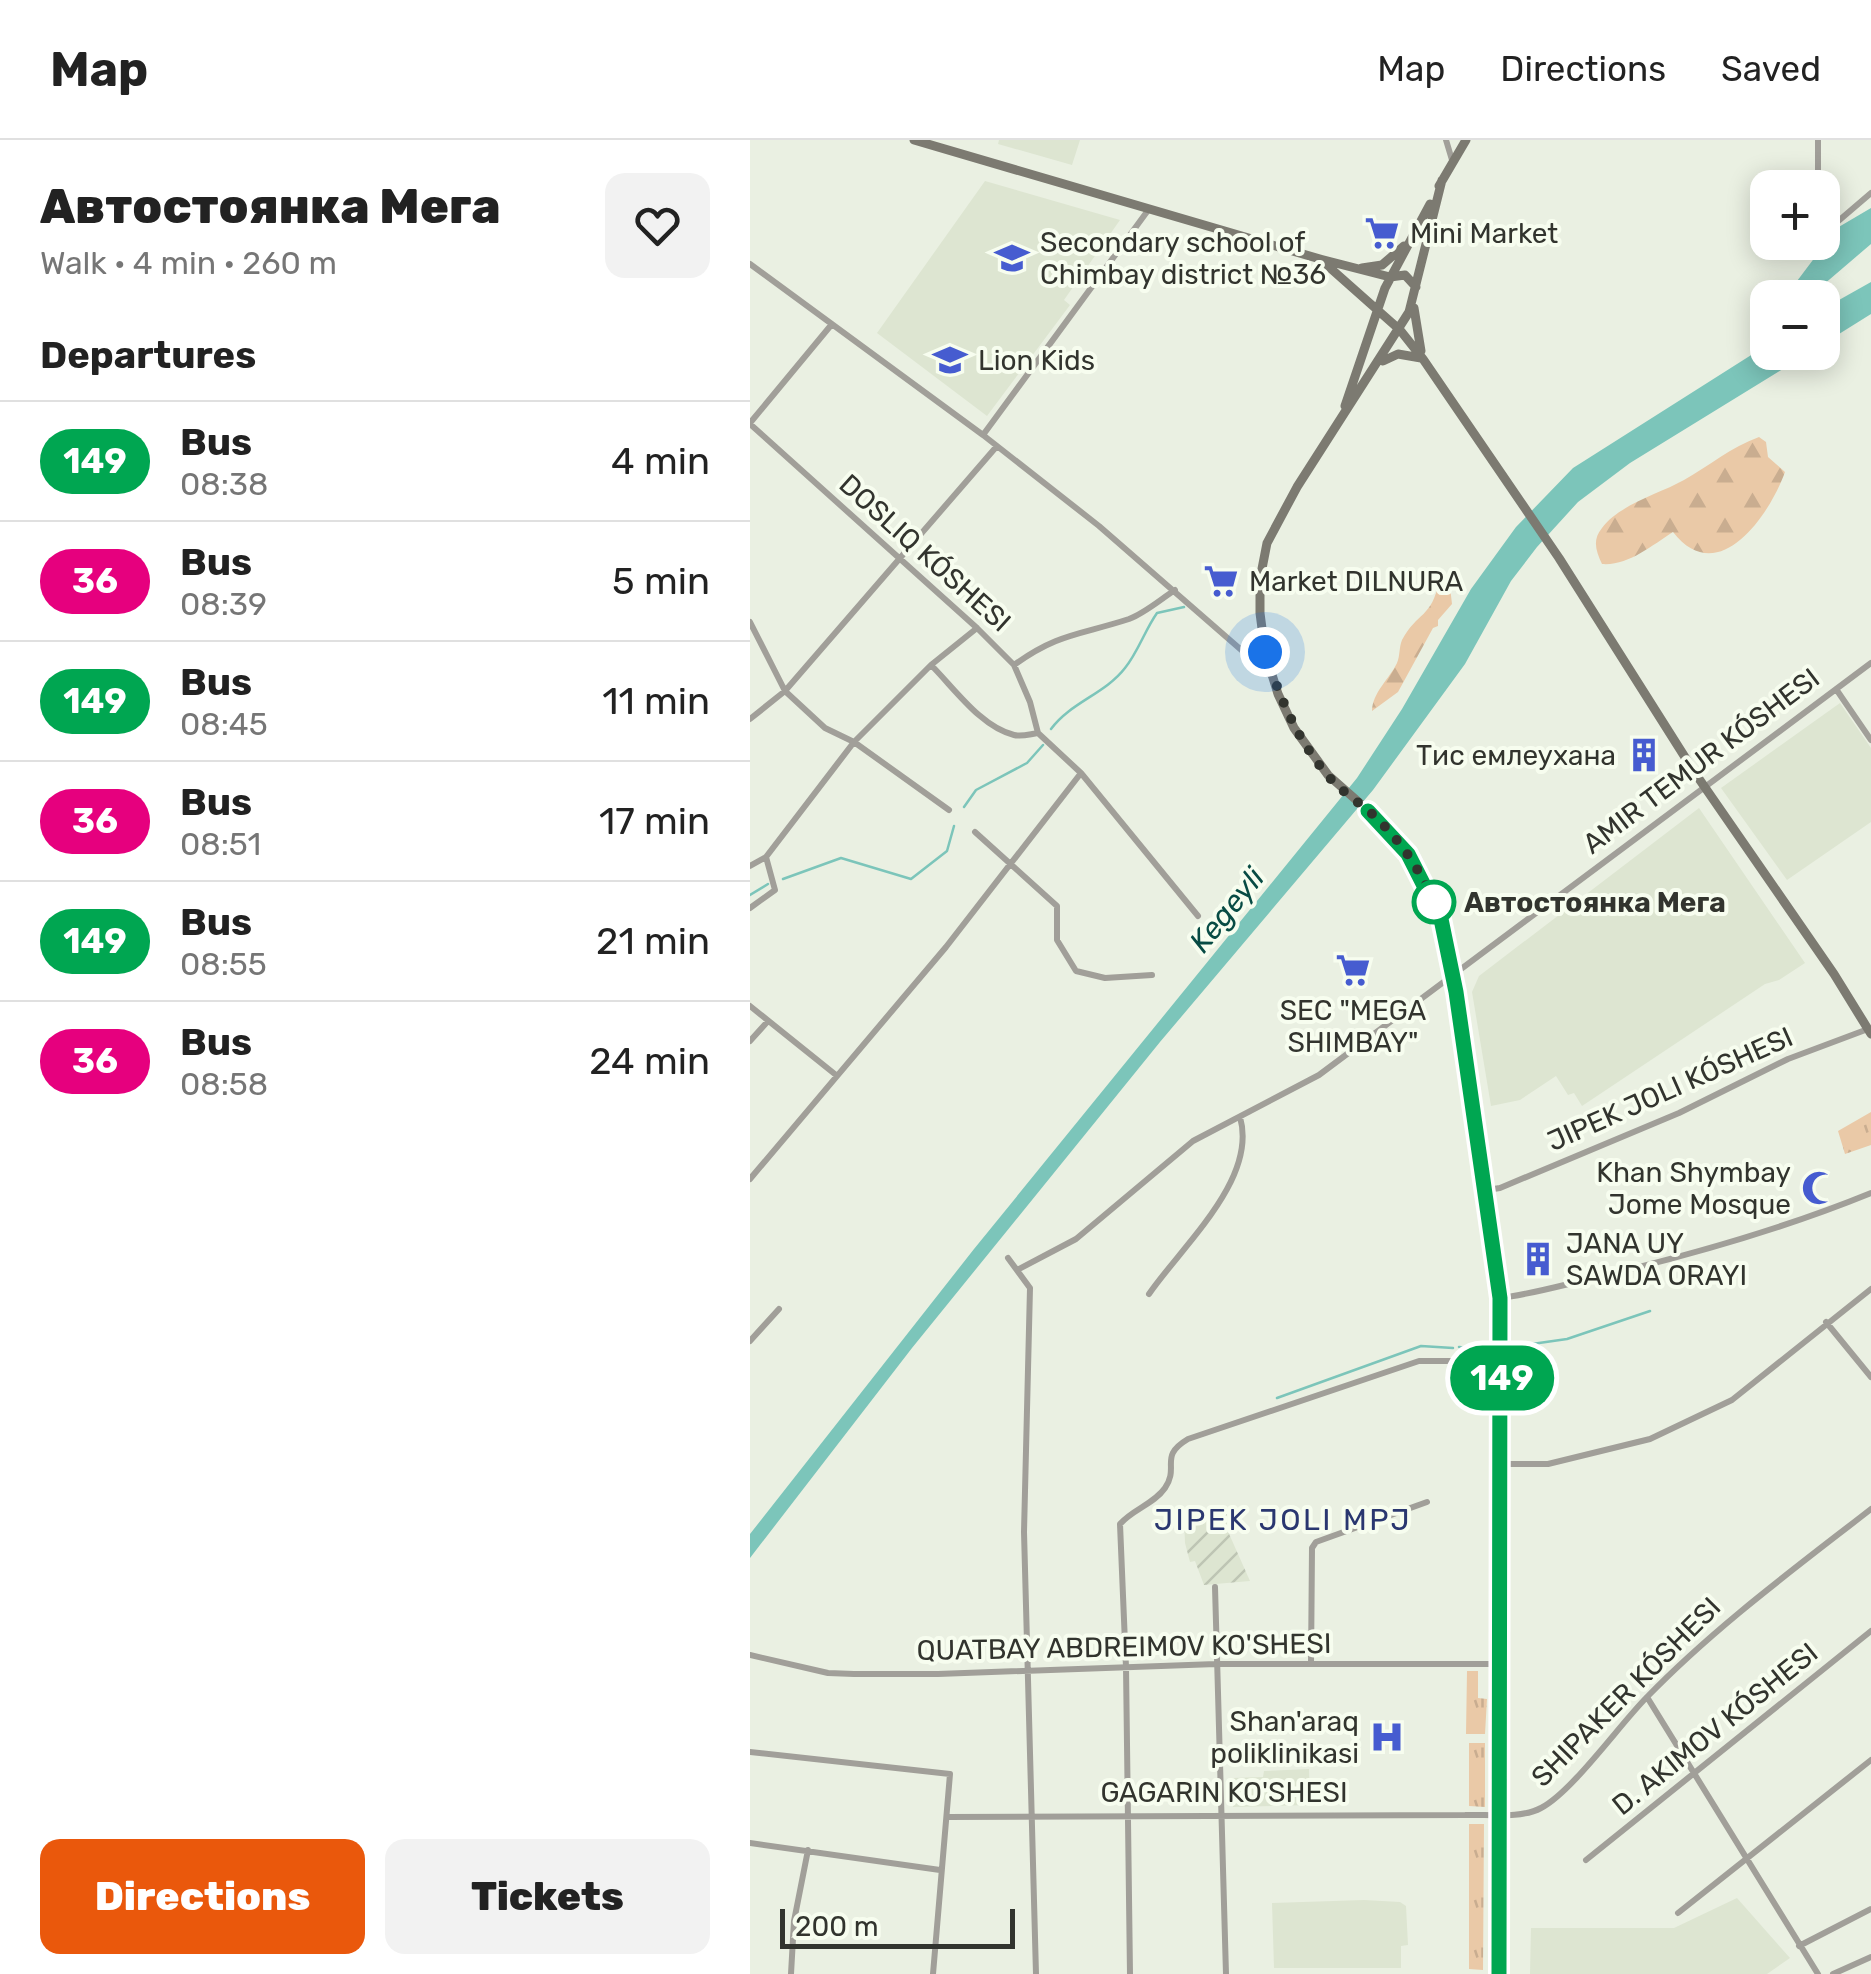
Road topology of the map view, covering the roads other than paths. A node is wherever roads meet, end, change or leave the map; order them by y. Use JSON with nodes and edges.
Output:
{"nodes":[{"id":1,"x":914,"y":140,"type":"edge"},
{"id":2,"x":1446,"y":140,"type":"edge"},
{"id":3,"x":1466,"y":140,"type":"edge"},
{"id":4,"x":1818,"y":140,"type":"edge"},
{"id":5,"x":1452,"y":160,"type":"junction"},
{"id":6,"x":1818,"y":170,"type":"edge"},
{"id":7,"x":1442,"y":180,"type":"junction"},
{"id":8,"x":1871,"y":193,"type":"edge"},
{"id":9,"x":1149,"y":209,"type":"junction"},
{"id":10,"x":1840,"y":220,"type":"edge"},
{"id":11,"x":1413,"y":237,"type":"junction"},
{"id":12,"x":1320,"y":259,"type":"junction"},
{"id":13,"x":750,"y":264,"type":"edge"},
{"id":14,"x":1352,"y":268,"type":"junction"},
{"id":15,"x":1390,"y":277,"type":"junction"},
{"id":16,"x":1415,"y":292,"type":"junction"},
{"id":17,"x":1378,"y":311,"type":"junction"},
{"id":18,"x":832,"y":324,"type":"junction"},
{"id":19,"x":1400,"y":330,"type":"junction"},
{"id":20,"x":1424,"y":359,"type":"junction"},
{"id":21,"x":1378,"y":364,"type":"junction"},
{"id":22,"x":1341,"y":418,"type":"junction"},
{"id":23,"x":750,"y":424,"type":"edge"},
{"id":24,"x":982,"y":435,"type":"junction"},
{"id":25,"x":996,"y":446,"type":"junction"},
{"id":26,"x":900,"y":561,"type":"junction"},
{"id":27,"x":1175,"y":590,"type":"junction"},
{"id":28,"x":750,"y":622,"type":"edge"},
{"id":29,"x":977,"y":628,"type":"junction"},
{"id":30,"x":1871,"y":663,"type":"edge"},
{"id":31,"x":931,"y":665,"type":"junction"},
{"id":32,"x":1014,"y":666,"type":"junction"},
{"id":33,"x":1273,"y":677,"type":"junction"},
{"id":34,"x":1836,"y":689,"type":"junction"},
{"id":35,"x":785,"y":692,"type":"junction"},
{"id":36,"x":750,"y":719,"type":"edge"},
{"id":37,"x":1038,"y":733,"type":"junction"},
{"id":38,"x":1871,"y":740,"type":"edge"},
{"id":39,"x":854,"y":742,"type":"junction"},
{"id":40,"x":1081,"y":773,"type":"junction"},
{"id":41,"x":1706,"y":788,"type":"junction"},
{"id":42,"x":949,"y":810,"type":"dead end"},
{"id":43,"x":975,"y":832,"type":"dead end"},
{"id":44,"x":766,"y":857,"type":"junction"},
{"id":45,"x":1011,"y":864,"type":"junction"},
{"id":46,"x":750,"y":866,"type":"edge"},
{"id":47,"x":750,"y":908,"type":"edge"},
{"id":48,"x":1198,"y":916,"type":"dead end"},
{"id":49,"x":1152,"y":975,"type":"dead end"},
{"id":50,"x":1453,"y":976,"type":"junction"},
{"id":51,"x":750,"y":1006,"type":"edge"},
{"id":52,"x":768,"y":1021,"type":"junction"},
{"id":53,"x":1870,"y":1030,"type":"edge"},
{"id":54,"x":750,"y":1041,"type":"edge"},
{"id":55,"x":836,"y":1075,"type":"junction"},
{"id":56,"x":1240,"y":1117,"type":"junction"},
{"id":57,"x":750,"y":1179,"type":"edge"},
{"id":58,"x":1487,"y":1190,"type":"junction"},
{"id":59,"x":1871,"y":1193,"type":"edge"},
{"id":60,"x":1008,"y":1258,"type":"dead end"},
{"id":61,"x":1016,"y":1270,"type":"junction"},
{"id":62,"x":1871,"y":1289,"type":"edge"},
{"id":63,"x":1149,"y":1294,"type":"dead end"},
{"id":64,"x":1500,"y":1298,"type":"junction"},
{"id":65,"x":780,"y":1309,"type":"dead end"},
{"id":66,"x":1826,"y":1322,"type":"junction"},
{"id":67,"x":750,"y":1341,"type":"edge"},
{"id":68,"x":1502,"y":1361,"type":"junction"},
{"id":69,"x":1871,"y":1377,"type":"edge"},
{"id":70,"x":1502,"y":1464,"type":"junction"},
{"id":71,"x":1428,"y":1502,"type":"dead end"},
{"id":72,"x":1871,"y":1509,"type":"edge"},
{"id":73,"x":1215,"y":1587,"type":"dead end"},
{"id":74,"x":1871,"y":1631,"type":"edge"},
{"id":75,"x":750,"y":1655,"type":"edge"},
{"id":76,"x":1216,"y":1664,"type":"junction"},
{"id":77,"x":1311,"y":1664,"type":"junction"},
{"id":78,"x":1501,"y":1664,"type":"junction"},
{"id":79,"x":1126,"y":1667,"type":"junction"},
{"id":80,"x":1030,"y":1670,"type":"junction"},
{"id":81,"x":1647,"y":1697,"type":"junction"},
{"id":82,"x":750,"y":1752,"type":"edge"},
{"id":83,"x":1871,"y":1760,"type":"edge"},
{"id":84,"x":1694,"y":1775,"type":"junction"},
{"id":85,"x":1128,"y":1814,"type":"junction"},
{"id":86,"x":1220,"y":1814,"type":"junction"},
{"id":87,"x":1501,"y":1814,"type":"junction"},
{"id":88,"x":1032,"y":1816,"type":"junction"},
{"id":89,"x":947,"y":1817,"type":"junction"},
{"id":90,"x":750,"y":1843,"type":"edge"},
{"id":91,"x":808,"y":1850,"type":"junction"},
{"id":92,"x":1746,"y":1858,"type":"junction"},
{"id":93,"x":1586,"y":1860,"type":"dead end"},
{"id":94,"x":940,"y":1870,"type":"junction"},
{"id":95,"x":1871,"y":1909,"type":"edge"},
{"id":96,"x":1678,"y":1913,"type":"dead end"},
{"id":97,"x":1800,"y":1946,"type":"junction"},
{"id":98,"x":1871,"y":1957,"type":"edge"},
{"id":99,"x":791,"y":1974,"type":"edge"},
{"id":100,"x":933,"y":1974,"type":"edge"},
{"id":101,"x":1036,"y":1974,"type":"edge"},
{"id":102,"x":1130,"y":1974,"type":"edge"},
{"id":103,"x":1226,"y":1974,"type":"edge"},
{"id":104,"x":1499,"y":1974,"type":"edge"},
{"id":105,"x":1818,"y":1974,"type":"edge"},
{"id":106,"x":1832,"y":1974,"type":"edge"}],
"edges":[{"from":1,"to":9,"type":"main road"},
{"from":2,"to":5,"type":"street"},
{"from":3,"to":5,"type":"main road"},
{"from":4,"to":6,"type":"street"},
{"from":5,"to":7,"type":"main road"},
{"from":7,"to":11,"type":"main road"},
{"from":7,"to":16,"type":"main road"},
{"from":8,"to":10,"type":"street"},
{"from":9,"to":12,"type":"main road"},
{"from":9,"to":24,"type":"street"},
{"from":11,"to":14,"type":"main road"},
{"from":11,"to":15,"type":"main road"},
{"from":12,"to":14,"type":"main road"},
{"from":12,"to":17,"type":"main road"},
{"from":13,"to":18,"type":"street"},
{"from":14,"to":15,"type":"main road"},
{"from":15,"to":16,"type":"main road"},
{"from":15,"to":17,"type":"main road"},
{"from":16,"to":19,"type":"main road"},
{"from":16,"to":20,"type":"main road"},
{"from":17,"to":19,"type":"main road"},
{"from":17,"to":22,"type":"main road"},
{"from":18,"to":23,"type":"street"},
{"from":18,"to":24,"type":"street"},
{"from":19,"to":20,"type":"main road"},
{"from":19,"to":21,"type":"main road"},
{"from":20,"to":21,"type":"main road"},
{"from":20,"to":41,"type":"main road"},
{"from":21,"to":22,"type":"main road"},
{"from":22,"to":33,"type":"main road"},
{"from":23,"to":26,"type":"street"},
{"from":24,"to":25,"type":"street"},
{"from":25,"to":26,"type":"street"},
{"from":25,"to":27,"type":"street"},
{"from":26,"to":29,"type":"street"},
{"from":26,"to":35,"type":"street"},
{"from":27,"to":32,"type":"street"},
{"from":27,"to":33,"type":"street"},
{"from":28,"to":35,"type":"street"},
{"from":29,"to":31,"type":"street"},
{"from":29,"to":32,"type":"street"},
{"from":30,"to":34,"type":"street","name":"AMIR TEMUR KÓSHESI"},
{"from":31,"to":37,"type":"street"},
{"from":31,"to":39,"type":"street"},
{"from":32,"to":37,"type":"street"},
{"from":33,"to":50,"type":"main road"},
{"from":34,"to":38,"type":"street"},
{"from":34,"to":41,"type":"street","name":"AMIR TEMUR KÓSHESI"},
{"from":35,"to":36,"type":"street"},
{"from":35,"to":39,"type":"street"},
{"from":37,"to":40,"type":"street"},
{"from":39,"to":42,"type":"street"},
{"from":39,"to":44,"type":"street"},
{"from":40,"to":45,"type":"street"},
{"from":40,"to":48,"type":"street"},
{"from":41,"to":50,"type":"street","name":"AMIR TEMUR KÓSHESI"},
{"from":41,"to":53,"type":"main road"},
{"from":43,"to":45,"type":"street"},
{"from":44,"to":46,"type":"street"},
{"from":44,"to":47,"type":"street"},
{"from":45,"to":49,"type":"street"},
{"from":45,"to":55,"type":"street"},
{"from":50,"to":56,"type":"street","name":"AMIR TEMUR KÓSHESI"},
{"from":50,"to":58,"type":"main road"},
{"from":51,"to":52,"type":"street"},
{"from":52,"to":54,"type":"street"},
{"from":52,"to":55,"type":"street"},
{"from":53,"to":58,"type":"street"},
{"from":55,"to":57,"type":"street"},
{"from":56,"to":61,"type":"street","name":"AMIR TEMUR KÓSHESI"},
{"from":56,"to":63,"type":"street"},
{"from":58,"to":64,"type":"main road"},
{"from":59,"to":64,"type":"street"},
{"from":60,"to":61,"type":"street"},
{"from":61,"to":80,"type":"street"},
{"from":62,"to":66,"type":"street"},
{"from":64,"to":68,"type":"main road"},
{"from":65,"to":67,"type":"street"},
{"from":66,"to":69,"type":"street"},
{"from":66,"to":70,"type":"street"},
{"from":68,"to":70,"type":"main road"},
{"from":68,"to":79,"type":"street"},
{"from":70,"to":78,"type":"main road"},
{"from":71,"to":77,"type":"street"},
{"from":72,"to":81,"type":"street","name":"GAGARIN KO'SHESI"},
{"from":73,"to":76,"type":"street"},
{"from":74,"to":84,"type":"street","name":"D. AKIMOV KÓSHESI"},
{"from":75,"to":80,"type":"street","name":"QUATBAY ABDREIMOV KO'SHESI"},
{"from":76,"to":77,"type":"street","name":"QUATBAY ABDREIMOV KO'SHESI"},
{"from":76,"to":79,"type":"street","name":"QUATBAY ABDREIMOV KO'SHESI"},
{"from":76,"to":86,"type":"street"},
{"from":77,"to":78,"type":"street","name":"QUATBAY ABDREIMOV KO'SHESI"},
{"from":78,"to":87,"type":"main road"},
{"from":79,"to":80,"type":"street","name":"QUATBAY ABDREIMOV KO'SHESI"},
{"from":79,"to":85,"type":"street"},
{"from":80,"to":88,"type":"street"},
{"from":81,"to":84,"type":"street"},
{"from":81,"to":87,"type":"street","name":"GAGARIN KO'SHESI"},
{"from":82,"to":89,"type":"street"},
{"from":83,"to":92,"type":"street"},
{"from":84,"to":92,"type":"street"},
{"from":84,"to":93,"type":"street","name":"D. AKIMOV KÓSHESI"},
{"from":85,"to":86,"type":"street","name":"GAGARIN KO'SHESI"},
{"from":85,"to":88,"type":"street","name":"GAGARIN KO'SHESI"},
{"from":85,"to":102,"type":"street"},
{"from":86,"to":87,"type":"street","name":"GAGARIN KO'SHESI"},
{"from":86,"to":103,"type":"street"},
{"from":87,"to":104,"type":"main road"},
{"from":88,"to":89,"type":"street","name":"GAGARIN KO'SHESI"},
{"from":88,"to":101,"type":"street"},
{"from":89,"to":94,"type":"street"},
{"from":90,"to":91,"type":"street"},
{"from":91,"to":94,"type":"street"},
{"from":91,"to":99,"type":"street"},
{"from":92,"to":96,"type":"street"},
{"from":92,"to":97,"type":"street"},
{"from":94,"to":100,"type":"street"},
{"from":95,"to":97,"type":"street"},
{"from":97,"to":105,"type":"street"},
{"from":98,"to":106,"type":"street"}]}
